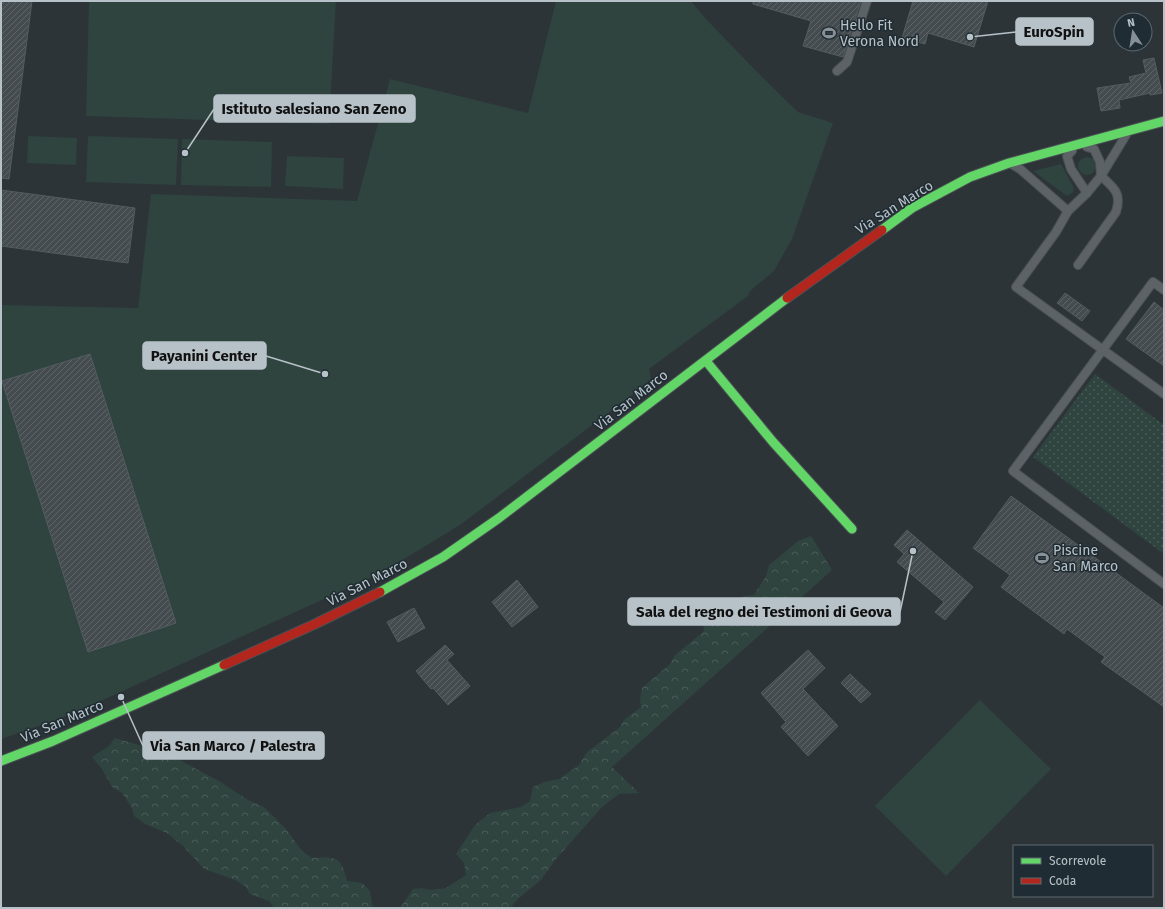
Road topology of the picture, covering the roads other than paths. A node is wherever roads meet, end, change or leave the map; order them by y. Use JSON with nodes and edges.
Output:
{"nodes":[{"id":1,"x":868,"y":1,"type":"edge"},
{"id":2,"x":837,"y":71,"type":"dead end"},
{"id":3,"x":1164,"y":121,"type":"edge"},
{"id":4,"x":1129,"y":131,"type":"junction"},
{"id":5,"x":1079,"y":144,"type":"junction"},
{"id":6,"x":1009,"y":162,"type":"junction"},
{"id":7,"x":1101,"y":176,"type":"junction"},
{"id":8,"x":1087,"y":193,"type":"junction"},
{"id":9,"x":1068,"y":211,"type":"junction"},
{"id":10,"x":1078,"y":265,"type":"dead end"},
{"id":11,"x":1164,"y":290,"type":"edge"},
{"id":12,"x":1102,"y":350,"type":"junction"},
{"id":13,"x":706,"y":361,"type":"junction"},
{"id":14,"x":1164,"y":394,"type":"edge"},
{"id":15,"x":852,"y":529,"type":"dead end"},
{"id":16,"x":1164,"y":584,"type":"edge"},
{"id":17,"x":1,"y":761,"type":"edge"}],
"edges":[{"from":1,"to":2,"type":"lane"},
{"from":3,"to":4,"type":"main road","name":"Via San Marco"},
{"from":4,"to":5,"type":"main road","name":"Via San Marco"},
{"from":4,"to":7,"type":"lane"},
{"from":5,"to":6,"type":"main road","name":"Via San Marco"},
{"from":5,"to":7,"type":"lane"},
{"from":5,"to":8,"type":"lane"},
{"from":6,"to":9,"type":"lane"},
{"from":6,"to":13,"type":"main road","name":"Via San Marco"},
{"from":7,"to":8,"type":"lane"},
{"from":7,"to":10,"type":"lane"},
{"from":8,"to":9,"type":"lane"},
{"from":9,"to":12,"type":"lane"},
{"from":11,"to":12,"type":"lane"},
{"from":12,"to":14,"type":"lane"},
{"from":12,"to":16,"type":"lane"},
{"from":13,"to":15,"type":"main road"},
{"from":13,"to":17,"type":"main road","name":"Via San Marco"}]}
